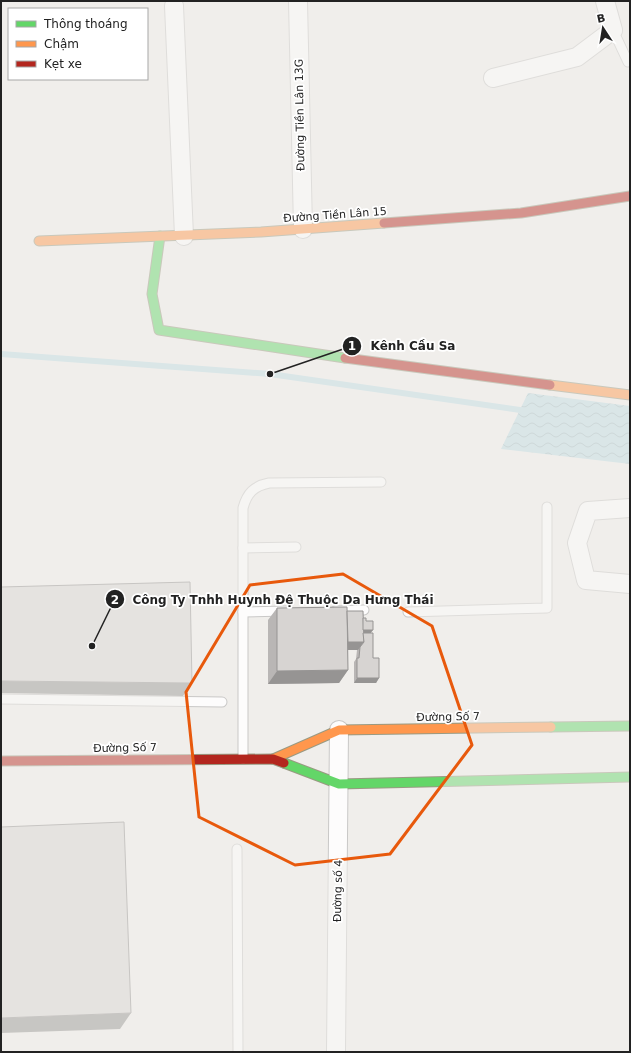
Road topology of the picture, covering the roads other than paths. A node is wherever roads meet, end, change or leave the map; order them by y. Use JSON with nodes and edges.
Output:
{"nodes":[{"id":1,"x":298,"y":1,"type":"edge"},
{"id":2,"x":605,"y":1,"type":"edge"},
{"id":3,"x":174,"y":6,"type":"dead end"},
{"id":4,"x":613,"y":30,"type":"junction"},
{"id":5,"x":630,"y":62,"type":"edge"},
{"id":6,"x":493,"y":78,"type":"dead end"},
{"id":7,"x":630,"y":196,"type":"edge"},
{"id":8,"x":303,"y":229,"type":"junction"},
{"id":9,"x":160,"y":236,"type":"junction"},
{"id":10,"x":184,"y":236,"type":"junction"},
{"id":11,"x":39,"y":241,"type":"dead end"},
{"id":12,"x":630,"y":395,"type":"edge"},
{"id":13,"x":381,"y":482,"type":"dead end"},
{"id":14,"x":547,"y":507,"type":"dead end"},
{"id":15,"x":630,"y":508,"type":"edge"},
{"id":16,"x":296,"y":547,"type":"dead end"},
{"id":17,"x":243,"y":548,"type":"junction"},
{"id":18,"x":630,"y":584,"type":"edge"},
{"id":19,"x":364,"y":610,"type":"edge"},
{"id":20,"x":296,"y":611,"type":"edge"},
{"id":21,"x":326,"y":611,"type":"edge"},
{"id":22,"x":243,"y":612,"type":"junction"},
{"id":23,"x":408,"y":612,"type":"dead end"},
{"id":24,"x":1,"y":699,"type":"edge"},
{"id":25,"x":222,"y":702,"type":"dead end"},
{"id":26,"x":630,"y":726,"type":"edge"},
{"id":27,"x":339,"y":730,"type":"junction"},
{"id":28,"x":244,"y":759,"type":"junction"},
{"id":29,"x":273,"y":759,"type":"junction"},
{"id":30,"x":1,"y":761,"type":"edge"},
{"id":31,"x":630,"y":777,"type":"edge"},
{"id":32,"x":339,"y":784,"type":"junction"},
{"id":33,"x":237,"y":849,"type":"dead end"},
{"id":34,"x":238,"y":1052,"type":"edge"},
{"id":35,"x":336,"y":1052,"type":"edge"}],
"edges":[{"from":1,"to":8,"type":"street","name":"Đường Tiền Lân 13G"},
{"from":2,"to":4,"type":"street"},
{"from":3,"to":10,"type":"street"},
{"from":4,"to":5,"type":"lane"},
{"from":4,"to":6,"type":"street"},
{"from":7,"to":8,"type":"street","name":"Đường Tiền Lân 15"},
{"from":8,"to":10,"type":"street","name":"Đường Tiền Lân 15"},
{"from":9,"to":10,"type":"street","name":"Đường Tiền Lân 15"},
{"from":9,"to":11,"type":"street","name":"Đường Tiền Lân 15"},
{"from":9,"to":12,"type":"street"},
{"from":13,"to":17,"type":"lane"},
{"from":14,"to":23,"type":"lane"},
{"from":15,"to":18,"type":"street"},
{"from":16,"to":17,"type":"lane"},
{"from":17,"to":22,"type":"lane"},
{"from":19,"to":21,"type":"lane"},
{"from":20,"to":22,"type":"lane"},
{"from":22,"to":28,"type":"lane"},
{"from":24,"to":25,"type":"lane"},
{"from":26,"to":27,"type":"street","name":"Đường Số 7"},
{"from":27,"to":29,"type":"street","name":"Đường Số 7"},
{"from":27,"to":32,"type":"street","name":"Đường số 4"},
{"from":28,"to":29,"type":"street","name":"Đường Số 7"},
{"from":28,"to":30,"type":"street","name":"Đường Số 7"},
{"from":29,"to":32,"type":"street","name":"Đường Số 7"},
{"from":31,"to":32,"type":"street","name":"Đường Số 7"},
{"from":32,"to":35,"type":"street","name":"Đường số 4"},
{"from":33,"to":34,"type":"lane"}]}
